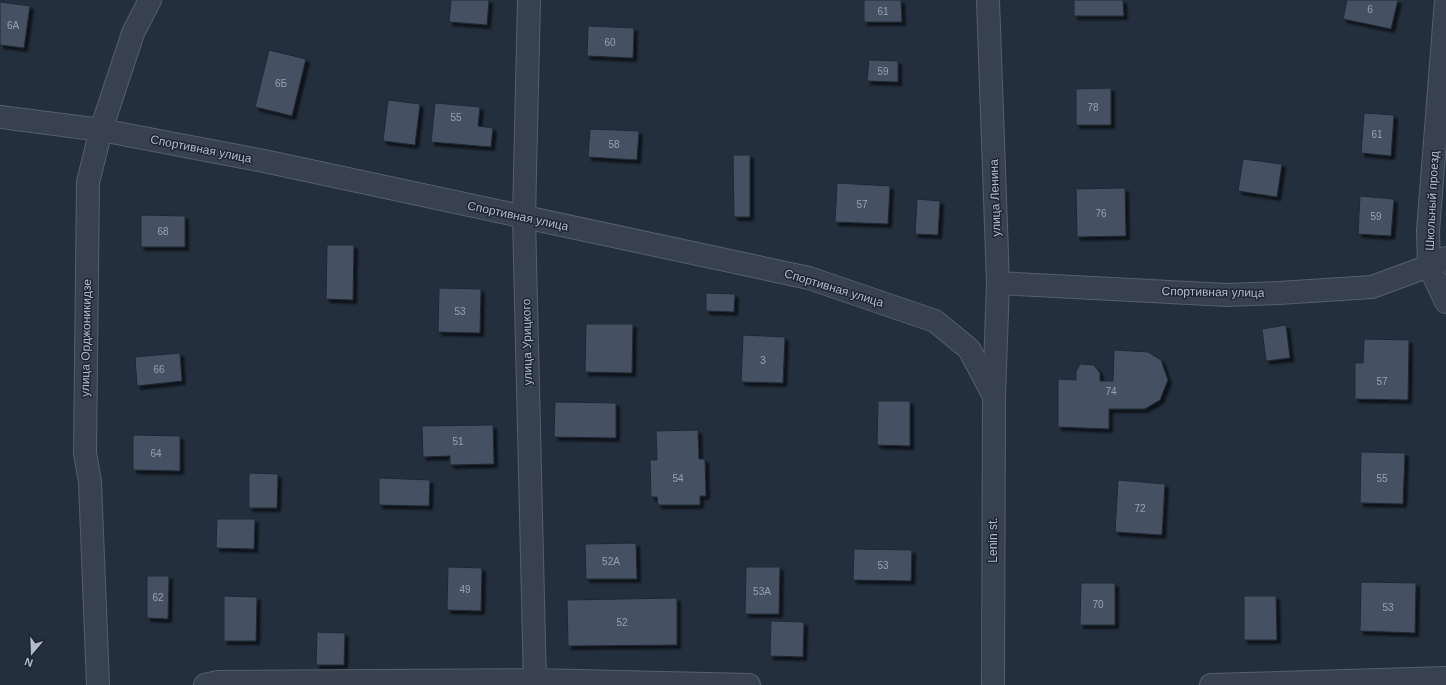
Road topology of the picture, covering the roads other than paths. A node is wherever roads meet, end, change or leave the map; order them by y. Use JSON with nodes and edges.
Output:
{"nodes":[{"id":1,"x":150,"y":0,"type":"edge"},
{"id":2,"x":529,"y":0,"type":"edge"},
{"id":3,"x":988,"y":0,"type":"edge"},
{"id":4,"x":1446,"y":0,"type":"edge"},
{"id":5,"x":0,"y":117,"type":"edge"},
{"id":6,"x":101,"y":130,"type":"junction"},
{"id":7,"x":524,"y":217,"type":"junction"},
{"id":8,"x":1438,"y":262,"type":"edge"},
{"id":9,"x":998,"y":283,"type":"junction"},
{"id":10,"x":1446,"y":302,"type":"edge"},
{"id":11,"x":994,"y":396,"type":"junction"},
{"id":12,"x":1446,"y":678,"type":"edge"},
{"id":13,"x":535,"y":682,"type":"edge"},
{"id":14,"x":98,"y":685,"type":"edge"},
{"id":15,"x":205,"y":685,"type":"edge"},
{"id":16,"x":750,"y":685,"type":"edge"},
{"id":17,"x":993,"y":685,"type":"edge"},
{"id":18,"x":1211,"y":685,"type":"edge"}],
"edges":[{"from":1,"to":6,"type":"street","name":"улица Орджоникидзе"},
{"from":2,"to":7,"type":"street","name":"улица Урицкого"},
{"from":3,"to":9,"type":"street","name":"улица Ленина"},
{"from":4,"to":8,"type":"street","name":"Школьный проезд"},
{"from":5,"to":6,"type":"street","name":"Спортивная улица"},
{"from":6,"to":7,"type":"street","name":"Спортивная улица"},
{"from":6,"to":14,"type":"street","name":"улица Орджоникидзе"},
{"from":7,"to":11,"type":"street","name":"Спортивная улица"},
{"from":7,"to":13,"type":"street","name":"улица Урицкого"},
{"from":8,"to":9,"type":"street","name":"Спортивная улица"},
{"from":8,"to":10,"type":"street","name":"Школьный проезд"},
{"from":9,"to":11,"type":"street","name":"улица Ленина"},
{"from":11,"to":17,"type":"street","name":"Lenin st."},
{"from":12,"to":18,"type":"street"},
{"from":13,"to":15,"type":"street"},
{"from":13,"to":16,"type":"street"}]}
